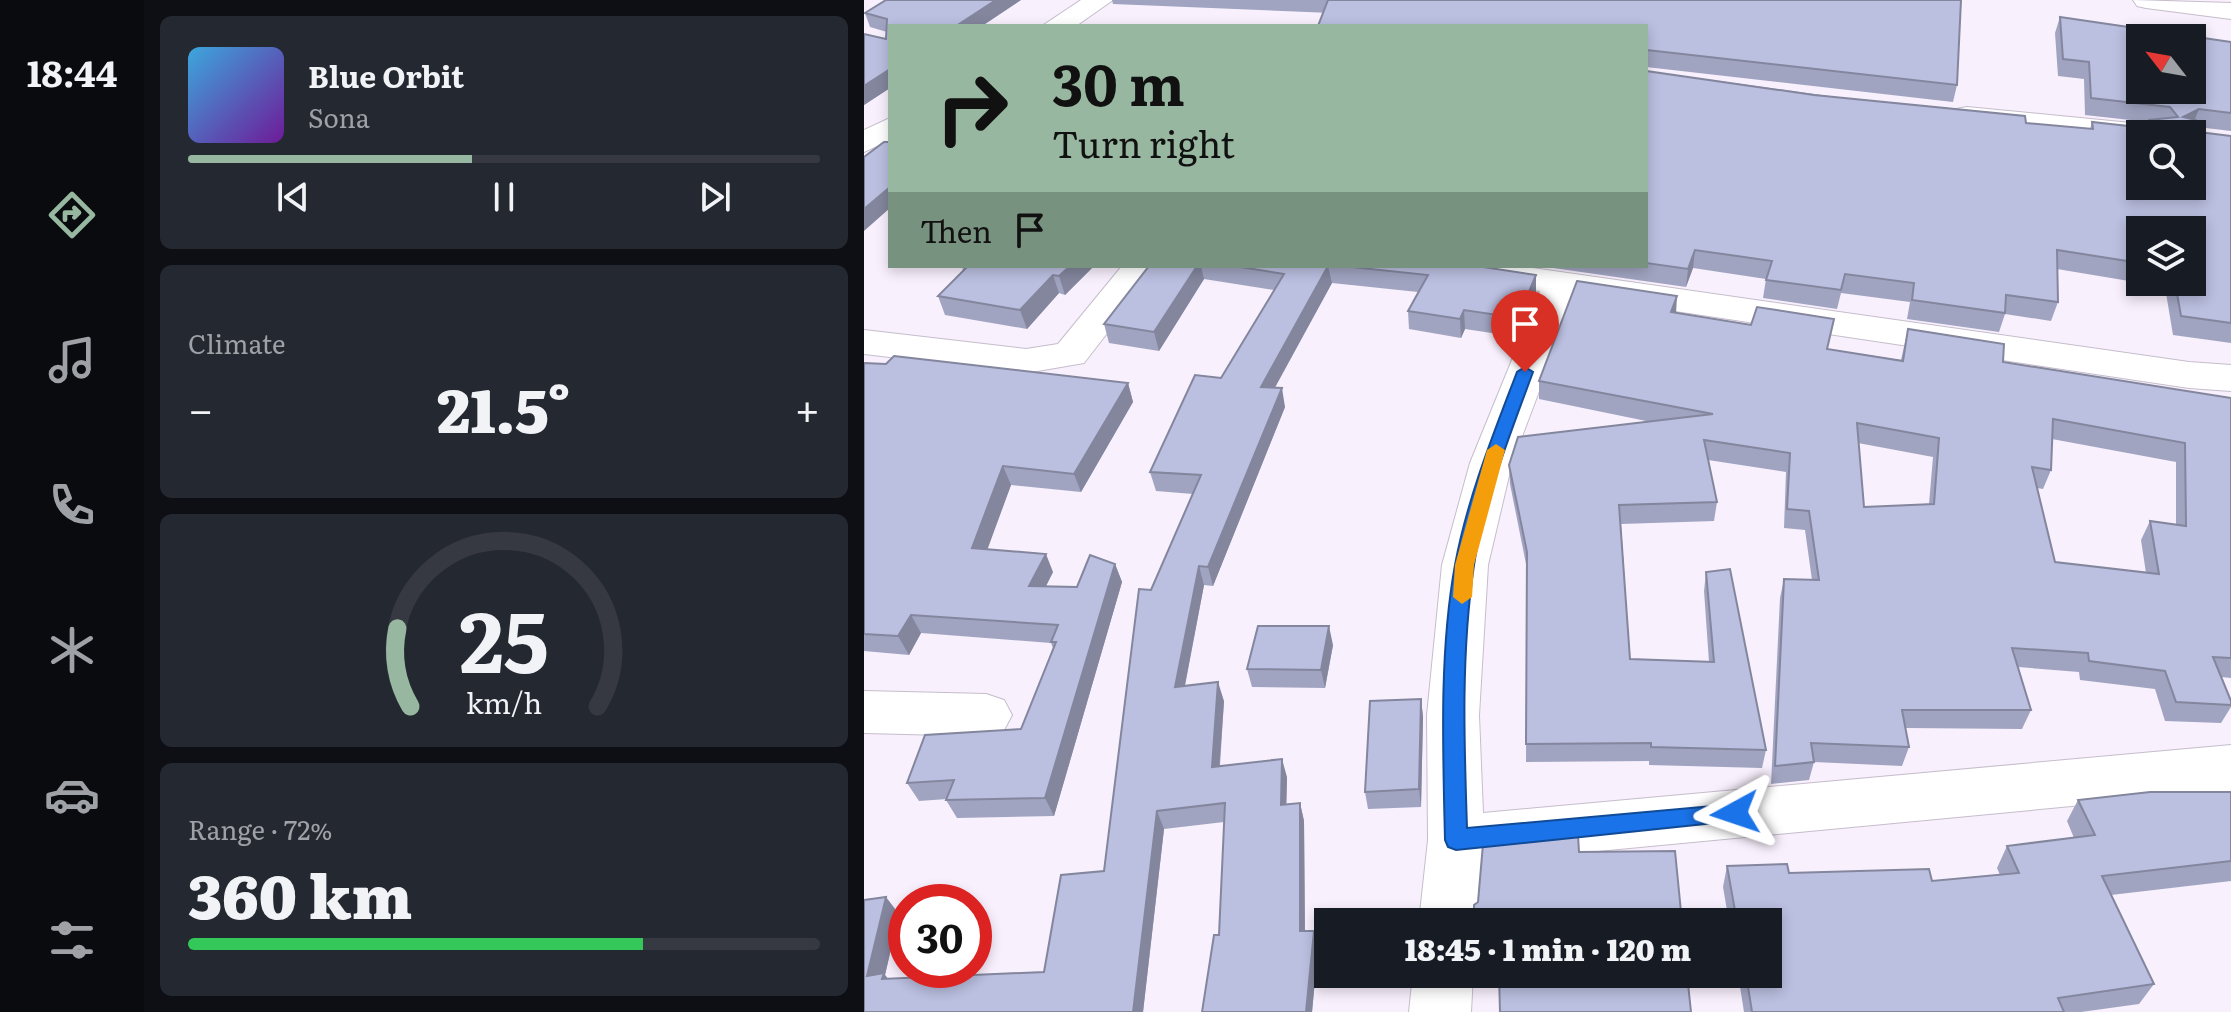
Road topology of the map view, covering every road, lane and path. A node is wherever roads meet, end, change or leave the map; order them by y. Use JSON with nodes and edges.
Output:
{"nodes":[{"id":1,"x":1100,"y":0,"type":"edge"},
{"id":2,"x":2146,"y":0,"type":"edge"},
{"id":3,"x":2231,"y":11,"type":"edge"},
{"id":4,"x":1059,"y":24,"type":"edge"},
{"id":5,"x":1935,"y":113,"type":"edge"},
{"id":6,"x":888,"y":128,"type":"edge"},
{"id":7,"x":2126,"y":131,"type":"edge"},
{"id":8,"x":864,"y":143,"type":"edge"},
{"id":9,"x":1139,"y":268,"type":"edge"},
{"id":10,"x":1455,"y":268,"type":"edge"},
{"id":11,"x":1561,"y":286,"type":"junction"},
{"id":12,"x":864,"y":342,"type":"edge"},
{"id":13,"x":2231,"y":378,"type":"edge"},
{"id":14,"x":864,"y":712,"type":"edge"},
{"id":15,"x":986,"y":715,"type":"dead end"},
{"id":16,"x":2231,"y":768,"type":"edge"},
{"id":17,"x":1456,"y":840,"type":"junction"},
{"id":18,"x":1449,"y":908,"type":"edge"},
{"id":19,"x":1442,"y":988,"type":"edge"},
{"id":20,"x":1440,"y":1012,"type":"edge"}],
"edges":[{"from":1,"to":4,"type":"street"},
{"from":2,"to":3,"type":"street"},
{"from":5,"to":7,"type":"street"},
{"from":6,"to":8,"type":"street"},
{"from":9,"to":12,"type":"street"},
{"from":10,"to":11,"type":"street"},
{"from":11,"to":13,"type":"street"},
{"from":11,"to":17,"type":"street"},
{"from":14,"to":15,"type":"street"},
{"from":16,"to":17,"type":"street"},
{"from":17,"to":18,"type":"street"},
{"from":19,"to":20,"type":"street"}]}
